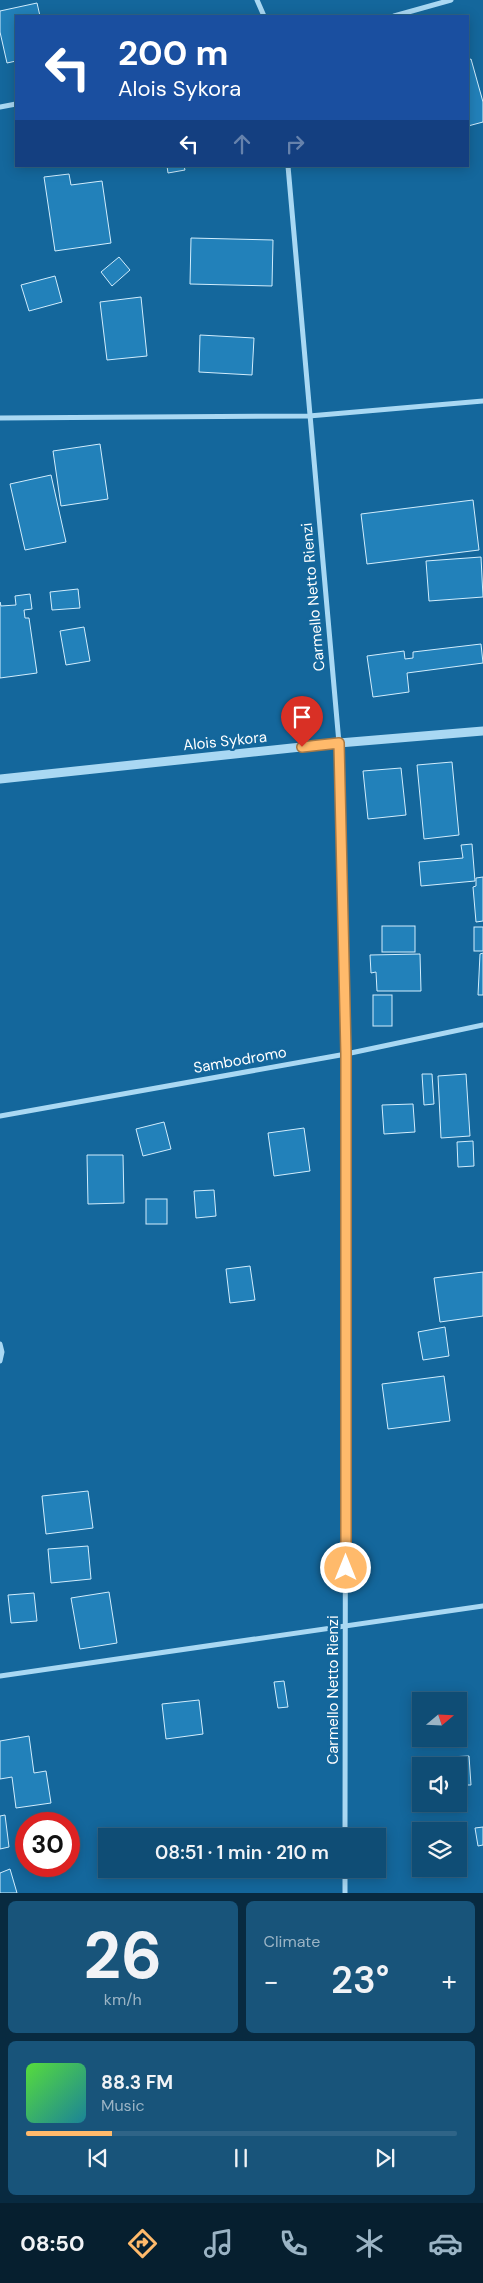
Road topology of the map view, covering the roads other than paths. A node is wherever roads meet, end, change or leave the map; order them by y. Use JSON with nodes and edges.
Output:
{"nodes":[{"id":1,"x":258,"y":0,"type":"edge"},
{"id":2,"x":452,"y":0,"type":"edge"},
{"id":3,"x":264,"y":15,"type":"edge"},
{"id":4,"x":398,"y":15,"type":"edge"},
{"id":5,"x":15,"y":104,"type":"edge"},
{"id":6,"x":0,"y":107,"type":"edge"},
{"id":7,"x":288,"y":167,"type":"edge"},
{"id":8,"x":483,"y":401,"type":"edge"},
{"id":9,"x":309,"y":416,"type":"junction"},
{"id":10,"x":0,"y":418,"type":"edge"},
{"id":11,"x":483,"y":731,"type":"edge"},
{"id":12,"x":339,"y":743,"type":"junction"},
{"id":13,"x":0,"y":779,"type":"edge"},
{"id":14,"x":483,"y":1025,"type":"edge"},
{"id":15,"x":346,"y":1054,"type":"junction"},
{"id":16,"x":0,"y":1116,"type":"edge"},
{"id":17,"x":0,"y":1344,"type":"edge"},
{"id":18,"x":0,"y":1361,"type":"edge"},
{"id":19,"x":483,"y":1606,"type":"edge"},
{"id":20,"x":346,"y":1627,"type":"junction"},
{"id":21,"x":0,"y":1676,"type":"edge"},
{"id":22,"x":345,"y":1828,"type":"edge"},
{"id":23,"x":345,"y":1878,"type":"edge"},
{"id":24,"x":345,"y":1893,"type":"edge"}],
"edges":[{"from":1,"to":3,"type":"street"},
{"from":2,"to":4,"type":"street"},
{"from":5,"to":6,"type":"street"},
{"from":7,"to":9,"type":"street","name":"Carmello Netto Rienzi"},
{"from":8,"to":9,"type":"street"},
{"from":9,"to":10,"type":"street"},
{"from":9,"to":12,"type":"street","name":"Carmello Netto Rienzi"},
{"from":11,"to":12,"type":"street","name":"Alois Sykora"},
{"from":12,"to":13,"type":"street","name":"Alois Sykora"},
{"from":12,"to":15,"type":"street","name":"Carmello Netto Rienzi"},
{"from":14,"to":15,"type":"street","name":"Sambodromo"},
{"from":15,"to":16,"type":"street","name":"Sambodromo"},
{"from":15,"to":20,"type":"street","name":"Carmello Netto Rienzi"},
{"from":17,"to":18,"type":"street"},
{"from":19,"to":20,"type":"street"},
{"from":20,"to":21,"type":"street"},
{"from":20,"to":22,"type":"street","name":"Carmello Netto Rienzi"},
{"from":23,"to":24,"type":"street"}]}
